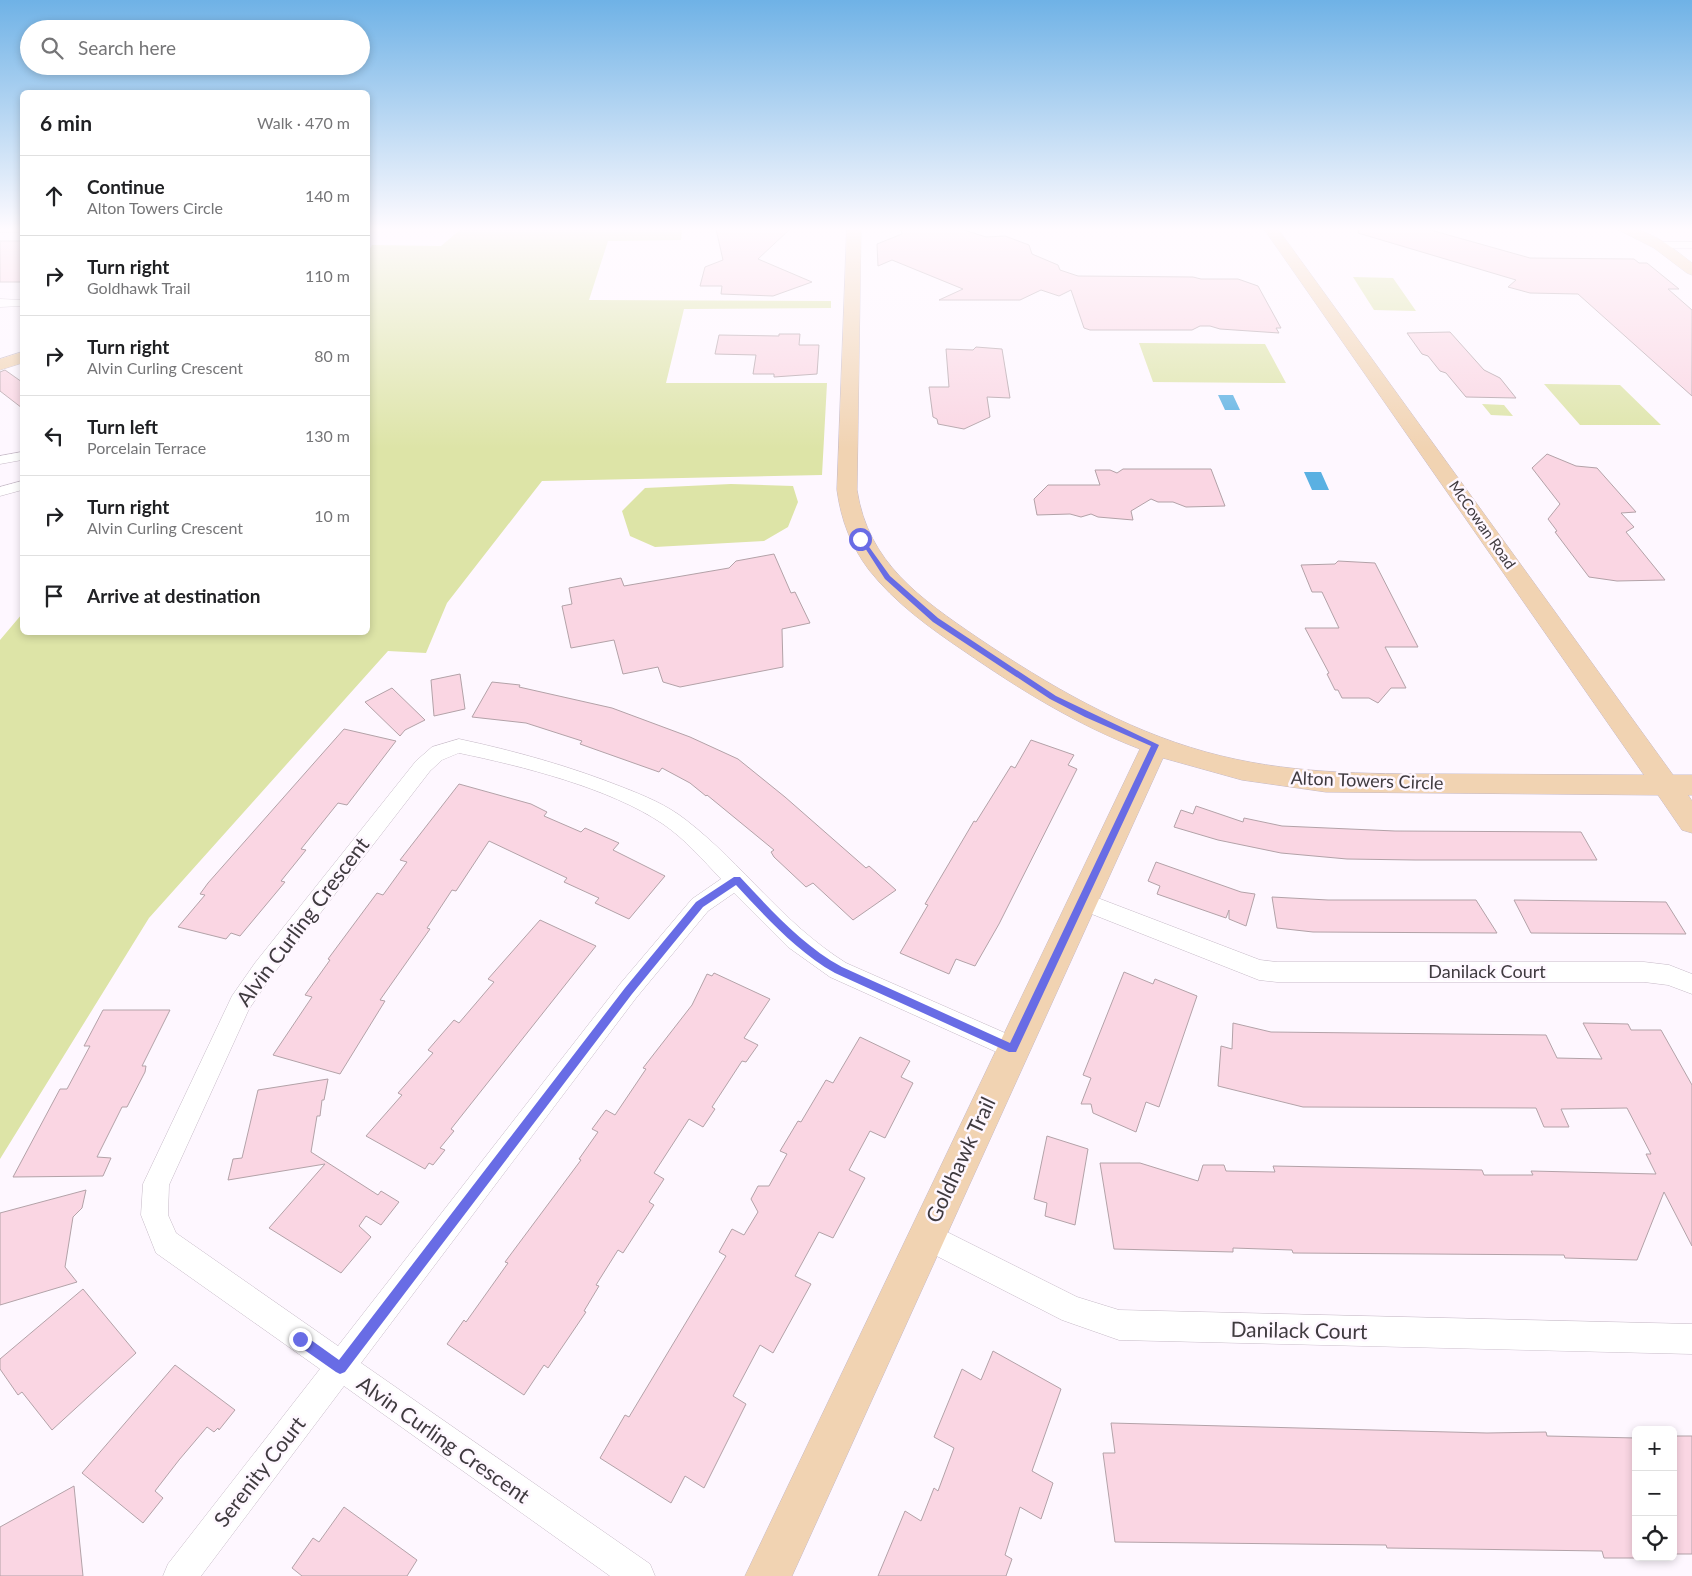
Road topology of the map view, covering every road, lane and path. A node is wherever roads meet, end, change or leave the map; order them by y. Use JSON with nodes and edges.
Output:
{"nodes":[{"id":1,"x":0,"y":303,"type":"edge"},
{"id":2,"x":20,"y":303,"type":"edge"},
{"id":3,"x":852,"y":303,"type":"edge"},
{"id":4,"x":1326,"y":303,"type":"edge"},
{"id":5,"x":20,"y":358,"type":"edge"},
{"id":6,"x":0,"y":365,"type":"edge"},
{"id":7,"x":20,"y":456,"type":"edge"},
{"id":8,"x":0,"y":460,"type":"edge"},
{"id":9,"x":20,"y":486,"type":"edge"},
{"id":10,"x":0,"y":492,"type":"edge"},
{"id":11,"x":1155,"y":745,"type":"junction"},
{"id":12,"x":1679,"y":785,"type":"edge"},
{"id":13,"x":1692,"y":822,"type":"edge"},
{"id":14,"x":737,"y":880,"type":"junction"},
{"id":15,"x":1082,"y":901,"type":"junction"},
{"id":16,"x":1692,"y":984,"type":"edge"},
{"id":17,"x":1012,"y":1048,"type":"junction"},
{"id":18,"x":927,"y":1236,"type":"junction"},
{"id":19,"x":1692,"y":1339,"type":"edge"},
{"id":20,"x":340,"y":1368,"type":"junction"},
{"id":21,"x":180,"y":1576,"type":"edge"},
{"id":22,"x":638,"y":1576,"type":"edge"},
{"id":23,"x":768,"y":1576,"type":"edge"}],
"edges":[{"from":1,"to":2,"type":"street"},
{"from":3,"to":11,"type":"street","name":"Alton Towers Circle"},
{"from":4,"to":12,"type":"street","name":"McCowan Road"},
{"from":5,"to":6,"type":"street"},
{"from":7,"to":8,"type":"street"},
{"from":9,"to":10,"type":"street"},
{"from":11,"to":12,"type":"street","name":"Alton Towers Circle"},
{"from":11,"to":15,"type":"street","name":"Goldhawk Trail"},
{"from":12,"to":13,"type":"street","name":"McCowan Road"},
{"from":14,"to":17,"type":"street","name":"Alvin Curling Crescent"},
{"from":14,"to":20,"type":"street","name":"Serenity Court"},
{"from":14,"to":20,"type":"street","name":"Alvin Curling Crescent"},
{"from":15,"to":16,"type":"street","name":"Danilack Court"},
{"from":15,"to":17,"type":"street","name":"Goldhawk Trail"},
{"from":17,"to":18,"type":"street","name":"Goldhawk Trail"},
{"from":18,"to":19,"type":"street","name":"Danilack Court"},
{"from":18,"to":23,"type":"street","name":"Goldhawk Trail"},
{"from":20,"to":21,"type":"street","name":"Serenity Court"},
{"from":20,"to":22,"type":"street","name":"Alvin Curling Crescent"}]}
